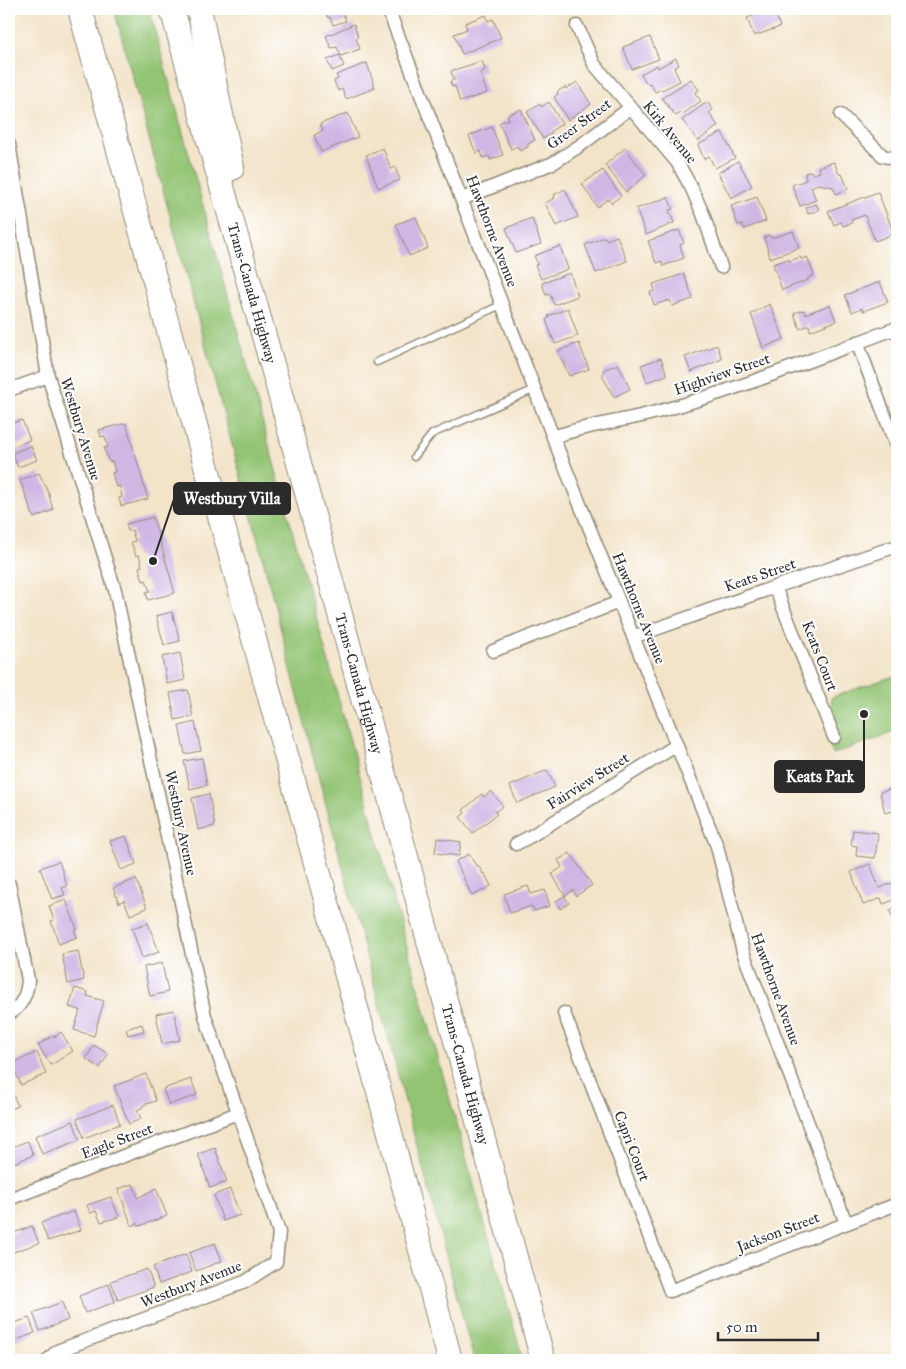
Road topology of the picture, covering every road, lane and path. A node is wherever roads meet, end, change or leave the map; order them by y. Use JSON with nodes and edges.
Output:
{"nodes":[{"id":1,"x":172,"y":9,"type":"edge"},
{"id":2,"x":199,"y":9,"type":"edge"},
{"id":3,"x":388,"y":9,"type":"edge"},
{"id":4,"x":81,"y":14,"type":"edge"},
{"id":5,"x":577,"y":26,"type":"dead end"},
{"id":6,"x":630,"y":108,"type":"junction"},
{"id":7,"x":841,"y":115,"type":"dead end"},
{"id":8,"x":9,"y":144,"type":"edge"},
{"id":9,"x":897,"y":159,"type":"edge"},
{"id":10,"x":462,"y":199,"type":"junction"},
{"id":11,"x":721,"y":267,"type":"dead end"},
{"id":12,"x":503,"y":304,"type":"junction"},
{"id":13,"x":897,"y":328,"type":"edge"},
{"id":14,"x":857,"y":342,"type":"junction"},
{"id":15,"x":377,"y":362,"type":"dead end"},
{"id":16,"x":273,"y":368,"type":"junction"},
{"id":17,"x":48,"y":376,"type":"junction"},
{"id":18,"x":535,"y":389,"type":"junction"},
{"id":19,"x":9,"y":390,"type":"edge"},
{"id":20,"x":553,"y":437,"type":"junction"},
{"id":21,"x":897,"y":448,"type":"edge"},
{"id":22,"x":414,"y":458,"type":"dead end"},
{"id":23,"x":897,"y":546,"type":"edge"},
{"id":24,"x":775,"y":587,"type":"junction"},
{"id":25,"x":619,"y":602,"type":"junction"},
{"id":26,"x":633,"y":637,"type":"junction"},
{"id":27,"x":493,"y":651,"type":"dead end"},
{"id":28,"x":834,"y":738,"type":"dead end"},
{"id":29,"x":677,"y":745,"type":"junction"},
{"id":30,"x":516,"y":844,"type":"dead end"},
{"id":31,"x":9,"y":884,"type":"edge"},
{"id":32,"x":564,"y":1013,"type":"dead end"},
{"id":33,"x":9,"y":1014,"type":"edge"},
{"id":34,"x":238,"y":1113,"type":"junction"},
{"id":35,"x":9,"y":1199,"type":"edge"},
{"id":36,"x":897,"y":1204,"type":"edge"},
{"id":37,"x":846,"y":1224,"type":"junction"},
{"id":38,"x":670,"y":1291,"type":"joint"},
{"id":39,"x":48,"y":1360,"type":"edge"},
{"id":40,"x":450,"y":1360,"type":"edge"},
{"id":41,"x":543,"y":1360,"type":"edge"}],
"edges":[{"from":1,"to":16,"type":"highway","name":"Trans-Canada Highway"},
{"from":2,"to":16,"type":"highway"},
{"from":3,"to":10,"type":"street","name":"Hawthorne Avenue"},
{"from":4,"to":40,"type":"highway"},
{"from":5,"to":6,"type":"street","name":"Kirk Avenue"},
{"from":6,"to":10,"type":"street","name":"Greer Street"},
{"from":6,"to":11,"type":"street","name":"Kirk Avenue"},
{"from":7,"to":9,"type":"street"},
{"from":8,"to":17,"type":"street","name":"Westbury Avenue"},
{"from":10,"to":12,"type":"street","name":"Hawthorne Avenue"},
{"from":12,"to":15,"type":"lane"},
{"from":12,"to":18,"type":"street","name":"Hawthorne Avenue"},
{"from":13,"to":14,"type":"street","name":"Highview Street"},
{"from":14,"to":20,"type":"street","name":"Highview Street"},
{"from":14,"to":21,"type":"street"},
{"from":16,"to":41,"type":"highway","name":"Trans-Canada Highway"},
{"from":17,"to":19,"type":"street"},
{"from":17,"to":34,"type":"street","name":"Westbury Avenue"},
{"from":18,"to":20,"type":"street","name":"Hawthorne Avenue"},
{"from":18,"to":22,"type":"lane"},
{"from":20,"to":25,"type":"street","name":"Hawthorne Avenue"},
{"from":23,"to":24,"type":"street","name":"Keats Street"},
{"from":24,"to":26,"type":"street","name":"Keats Street"},
{"from":24,"to":28,"type":"street","name":"Keats Court"},
{"from":25,"to":26,"type":"street","name":"Hawthorne Avenue"},
{"from":25,"to":27,"type":"street"},
{"from":26,"to":29,"type":"street","name":"Hawthorne Avenue"},
{"from":29,"to":30,"type":"street","name":"Fairview Street"},
{"from":29,"to":37,"type":"street","name":"Hawthorne Avenue"},
{"from":31,"to":33,"type":"street"},
{"from":32,"to":38,"type":"street","name":"Capri Court"},
{"from":34,"to":35,"type":"street","name":"Eagle Street"},
{"from":34,"to":39,"type":"street","name":"Westbury Avenue"},
{"from":36,"to":37,"type":"street","name":"Jackson Street"},
{"from":37,"to":38,"type":"street","name":"Jackson Street"}]}
